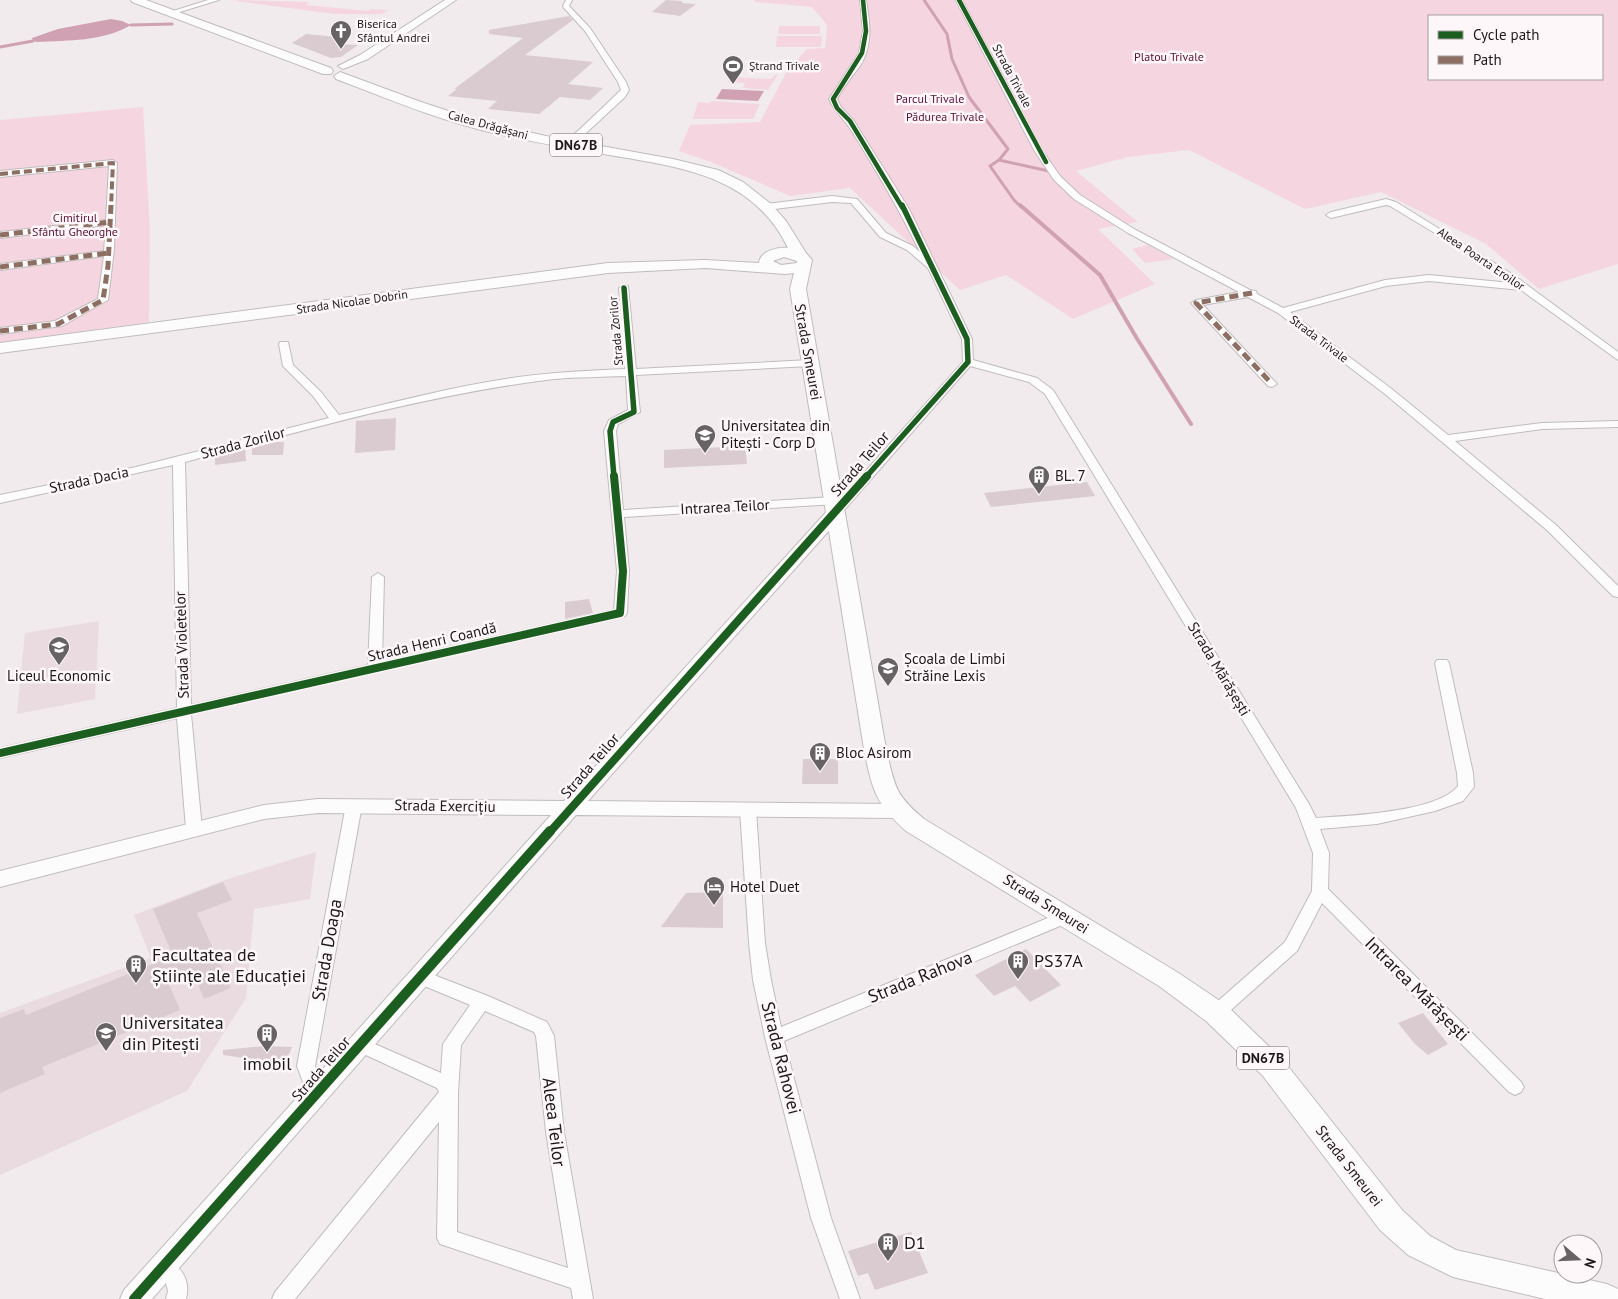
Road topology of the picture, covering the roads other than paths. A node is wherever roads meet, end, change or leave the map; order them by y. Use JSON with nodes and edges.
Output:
{"nodes":[{"id":1,"x":136,"y":0,"type":"edge"},
{"id":2,"x":216,"y":0,"type":"edge"},
{"id":3,"x":451,"y":0,"type":"edge"},
{"id":4,"x":569,"y":0,"type":"edge"},
{"id":5,"x":862,"y":0,"type":"edge"},
{"id":6,"x":959,"y":0,"type":"edge"},
{"id":7,"x":171,"y":13,"type":"junction"},
{"id":8,"x":364,"y":57,"type":"junction"},
{"id":9,"x":336,"y":70,"type":"junction"},
{"id":10,"x":354,"y":70,"type":"junction"},
{"id":11,"x":366,"y":86,"type":"junction"},
{"id":12,"x":566,"y":144,"type":"junction"},
{"id":13,"x":0,"y":174,"type":"edge"},
{"id":14,"x":766,"y":207,"type":"junction"},
{"id":15,"x":1330,"y":215,"type":"dead end"},
{"id":16,"x":776,"y":218,"type":"junction"},
{"id":17,"x":110,"y":222,"type":"junction"},
{"id":18,"x":0,"y":235,"type":"edge"},
{"id":19,"x":108,"y":253,"type":"junction"},
{"id":20,"x":801,"y":260,"type":"junction"},
{"id":21,"x":772,"y":262,"type":"junction"},
{"id":22,"x":0,"y":267,"type":"edge"},
{"id":23,"x":935,"y":271,"type":"junction"},
{"id":24,"x":1524,"y":287,"type":"junction"},
{"id":25,"x":624,"y":288,"type":"dead end"},
{"id":26,"x":798,"y":289,"type":"junction"},
{"id":27,"x":1252,"y":294,"type":"junction"},
{"id":28,"x":1282,"y":311,"type":"junction"},
{"id":29,"x":0,"y":331,"type":"edge"},
{"id":30,"x":284,"y":344,"type":"dead end"},
{"id":31,"x":0,"y":348,"type":"edge"},
{"id":32,"x":1618,"y":357,"type":"edge"},
{"id":33,"x":810,"y":362,"type":"junction"},
{"id":34,"x":968,"y":362,"type":"junction"},
{"id":35,"x":631,"y":372,"type":"junction"},
{"id":36,"x":1272,"y":384,"type":"dead end"},
{"id":37,"x":335,"y":418,"type":"junction"},
{"id":38,"x":1618,"y":424,"type":"edge"},
{"id":39,"x":1446,"y":439,"type":"junction"},
{"id":40,"x":179,"y":460,"type":"junction"},
{"id":41,"x":0,"y":499,"type":"edge"},
{"id":42,"x":834,"y":507,"type":"junction"},
{"id":43,"x":617,"y":514,"type":"junction"},
{"id":44,"x":378,"y":577,"type":"dead end"},
{"id":45,"x":1618,"y":593,"type":"edge"},
{"id":46,"x":1442,"y":663,"type":"dead end"},
{"id":47,"x":375,"y":668,"type":"junction"},
{"id":48,"x":184,"y":712,"type":"junction"},
{"id":49,"x":0,"y":753,"type":"edge"},
{"id":50,"x":354,"y":805,"type":"junction"},
{"id":51,"x":572,"y":808,"type":"junction"},
{"id":52,"x":748,"y":810,"type":"junction"},
{"id":53,"x":899,"y":811,"type":"junction"},
{"id":54,"x":1310,"y":824,"type":"junction"},
{"id":55,"x":194,"y":829,"type":"junction"},
{"id":56,"x":0,"y":879,"type":"edge"},
{"id":57,"x":1320,"y":891,"type":"junction"},
{"id":58,"x":1066,"y":917,"type":"junction"},
{"id":59,"x":421,"y":977,"type":"junction"},
{"id":60,"x":482,"y":1001,"type":"junction"},
{"id":61,"x":1216,"y":1013,"type":"junction"},
{"id":62,"x":774,"y":1037,"type":"junction"},
{"id":63,"x":361,"y":1045,"type":"junction"},
{"id":64,"x":1515,"y":1088,"type":"dead end"},
{"id":65,"x":322,"y":1089,"type":"junction"},
{"id":66,"x":449,"y":1093,"type":"junction"},
{"id":67,"x":163,"y":1267,"type":"junction"},
{"id":68,"x":581,"y":1290,"type":"edge"},
{"id":69,"x":134,"y":1299,"type":"edge"},
{"id":70,"x":176,"y":1299,"type":"edge"},
{"id":71,"x":282,"y":1299,"type":"edge"},
{"id":72,"x":850,"y":1299,"type":"edge"},
{"id":73,"x":1607,"y":1299,"type":"edge"}],
"edges":[{"from":1,"to":7,"type":"main road","name":"Calea Drăgășani"},
{"from":2,"to":7,"type":"street"},
{"from":3,"to":8,"type":"main road"},
{"from":4,"to":12,"type":"street"},
{"from":5,"to":23,"type":"street"},
{"from":6,"to":27,"type":"street","name":"Strada Trivale"},
{"from":7,"to":9,"type":"main road","name":"Calea Drăgășani"},
{"from":8,"to":9,"type":"main road"},
{"from":8,"to":10,"type":"main road"},
{"from":9,"to":10,"type":"main road"},
{"from":9,"to":11,"type":"main road","name":"Calea Drăgășani"},
{"from":10,"to":11,"type":"main road","name":"Calea Drăgășani"},
{"from":11,"to":12,"type":"main road","name":"Calea Drăgășani","number":"DN67B"},
{"from":12,"to":14,"type":"main road","name":"Calea Drăgășani","number":"DN67B"},
{"from":13,"to":17,"type":"street"},
{"from":14,"to":16,"type":"main road","name":"Calea Drăgășani","number":"DN67B"},
{"from":14,"to":23,"type":"street"},
{"from":15,"to":24,"type":"street","name":"Aleea Poarta Eroilor"},
{"from":16,"to":20,"type":"main road","name":"Calea Drăgășani"},
{"from":16,"to":21,"type":"main road"},
{"from":17,"to":18,"type":"street"},
{"from":17,"to":19,"type":"street"},
{"from":19,"to":22,"type":"street"},
{"from":19,"to":29,"type":"street"},
{"from":20,"to":21,"type":"main road","name":"Strada Nicolae Dobrin"},
{"from":20,"to":26,"type":"main road","name":"Strada Smeurei"},
{"from":21,"to":26,"type":"main road","name":"Strada Smeurei"},
{"from":21,"to":31,"type":"main road","name":"Strada Nicolae Dobrin"},
{"from":23,"to":34,"type":"street"},
{"from":24,"to":28,"type":"street"},
{"from":24,"to":32,"type":"street","name":"Aleea Poarta Eroilor"},
{"from":25,"to":35,"type":"street","name":"Strada Zorilor"},
{"from":26,"to":33,"type":"main road","name":"Strada Smeurei"},
{"from":27,"to":28,"type":"street","name":"Strada Trivale"},
{"from":27,"to":36,"type":"street"},
{"from":28,"to":39,"type":"street","name":"Strada Trivale"},
{"from":30,"to":37,"type":"street"},
{"from":33,"to":35,"type":"street","name":"Strada Zorilor"},
{"from":33,"to":42,"type":"main road","name":"Strada Smeurei"},
{"from":34,"to":42,"type":"street","name":"Strada Teilor"},
{"from":34,"to":54,"type":"street","name":"Strada Mărășești"},
{"from":35,"to":37,"type":"street","name":"Strada Zorilor"},
{"from":35,"to":43,"type":"street","name":"Strada Henri Coandă"},
{"from":37,"to":40,"type":"street","name":"Strada Zorilor"},
{"from":38,"to":39,"type":"street"},
{"from":39,"to":45,"type":"street","name":"Strada Trivale"},
{"from":40,"to":41,"type":"street","name":"Strada Dacia"},
{"from":40,"to":48,"type":"street","name":"Strada Violetelor"},
{"from":42,"to":43,"type":"street","name":"Intrarea Teilor"},
{"from":42,"to":51,"type":"main road","name":"Strada Teilor"},
{"from":42,"to":53,"type":"main road","name":"Strada Smeurei"},
{"from":43,"to":47,"type":"street","name":"Strada Henri Coandă"},
{"from":44,"to":47,"type":"street"},
{"from":46,"to":54,"type":"street"},
{"from":47,"to":48,"type":"street","name":"Strada Henri Coandă"},
{"from":48,"to":49,"type":"street","name":"Strada Henri Coandă"},
{"from":48,"to":55,"type":"street","name":"Strada Violetelor"},
{"from":50,"to":51,"type":"main road","name":"Strada Exercițiu"},
{"from":50,"to":55,"type":"main road","name":"Strada Exercițiu"},
{"from":50,"to":65,"type":"street","name":"Strada Doaga"},
{"from":51,"to":52,"type":"main road","name":"Strada Exercițiu"},
{"from":51,"to":59,"type":"main road","name":"Strada Teilor"},
{"from":52,"to":53,"type":"main road","name":"Strada Exercițiu"},
{"from":52,"to":62,"type":"street","name":"Strada Rahovei"},
{"from":53,"to":58,"type":"main road","name":"Strada Smeurei","number":"DN67B"},
{"from":54,"to":57,"type":"street","name":"Strada Mărășești"},
{"from":55,"to":56,"type":"main road","name":"Strada Exercițiu"},
{"from":57,"to":61,"type":"street","name":"Strada Mărășești"},
{"from":57,"to":64,"type":"street","name":"Intrarea Mărășești"},
{"from":58,"to":61,"type":"main road","name":"Strada Smeurei","number":"DN67B"},
{"from":58,"to":62,"type":"street","name":"Strada Rahova"},
{"from":59,"to":60,"type":"street","name":"Aleea Teilor"},
{"from":59,"to":63,"type":"main road","name":"Strada Teilor"},
{"from":60,"to":66,"type":"street","name":"Aleea Teilor"},
{"from":60,"to":68,"type":"street","name":"Aleea Teilor"},
{"from":61,"to":73,"type":"main road","name":"Strada Smeurei","number":"DN67B"},
{"from":62,"to":72,"type":"street","name":"Strada Rahovei"},
{"from":63,"to":65,"type":"main road","name":"Strada Teilor"},
{"from":63,"to":66,"type":"street"},
{"from":65,"to":67,"type":"main road","name":"Strada Teilor"},
{"from":66,"to":68,"type":"street","name":"Aleea Teilor"},
{"from":66,"to":71,"type":"street"},
{"from":67,"to":69,"type":"main road","name":"Strada Teilor"},
{"from":67,"to":70,"type":"street"}]}
